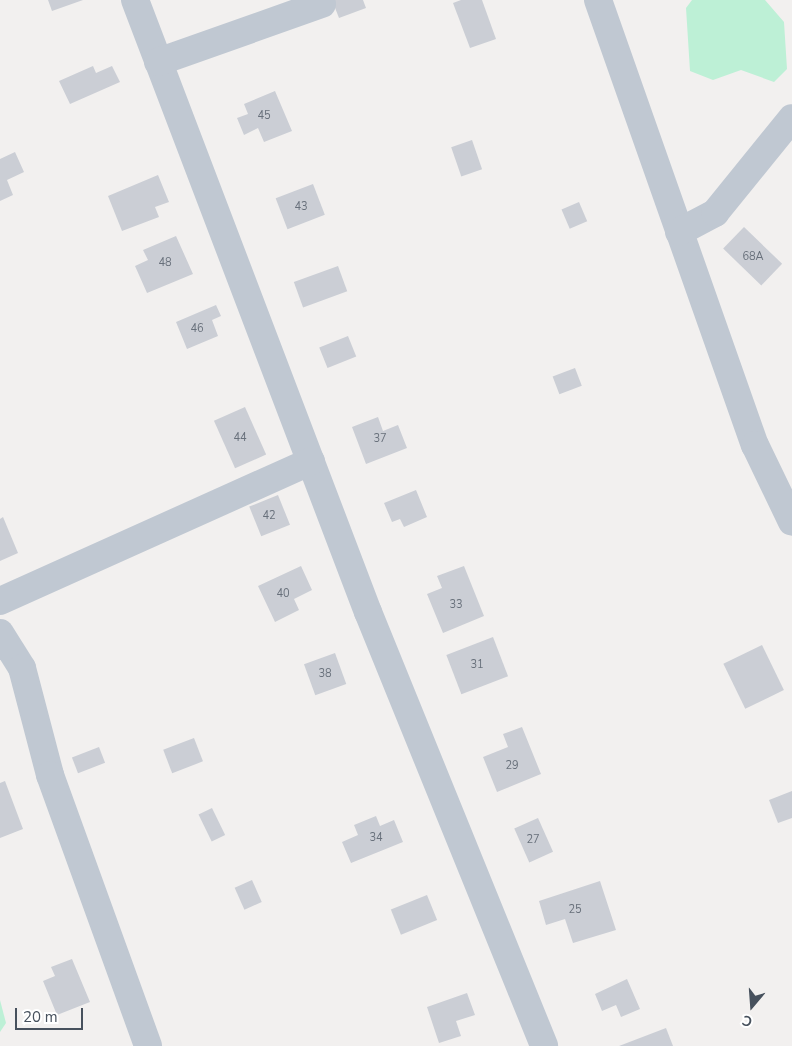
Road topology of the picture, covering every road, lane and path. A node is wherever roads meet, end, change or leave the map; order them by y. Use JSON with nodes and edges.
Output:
{"nodes":[{"id":1,"x":135,"y":0,"type":"edge"},
{"id":2,"x":598,"y":0,"type":"edge"},
{"id":3,"x":322,"y":4,"type":"dead end"},
{"id":4,"x":158,"y":62,"type":"junction"},
{"id":5,"x":792,"y":118,"type":"edge"},
{"id":6,"x":679,"y":232,"type":"junction"},
{"id":7,"x":310,"y":462,"type":"junction"},
{"id":8,"x":792,"y":522,"type":"edge"},
{"id":9,"x":0,"y":601,"type":"edge"},
{"id":10,"x":0,"y":634,"type":"edge"},
{"id":11,"x":148,"y":1046,"type":"edge"},
{"id":12,"x":544,"y":1046,"type":"edge"}],
"edges":[{"from":1,"to":4,"type":"street"},
{"from":2,"to":6,"type":"street"},
{"from":3,"to":4,"type":"street"},
{"from":4,"to":7,"type":"street"},
{"from":5,"to":6,"type":"street"},
{"from":6,"to":8,"type":"street"},
{"from":7,"to":9,"type":"street"},
{"from":7,"to":12,"type":"street"},
{"from":10,"to":11,"type":"street"}]}
